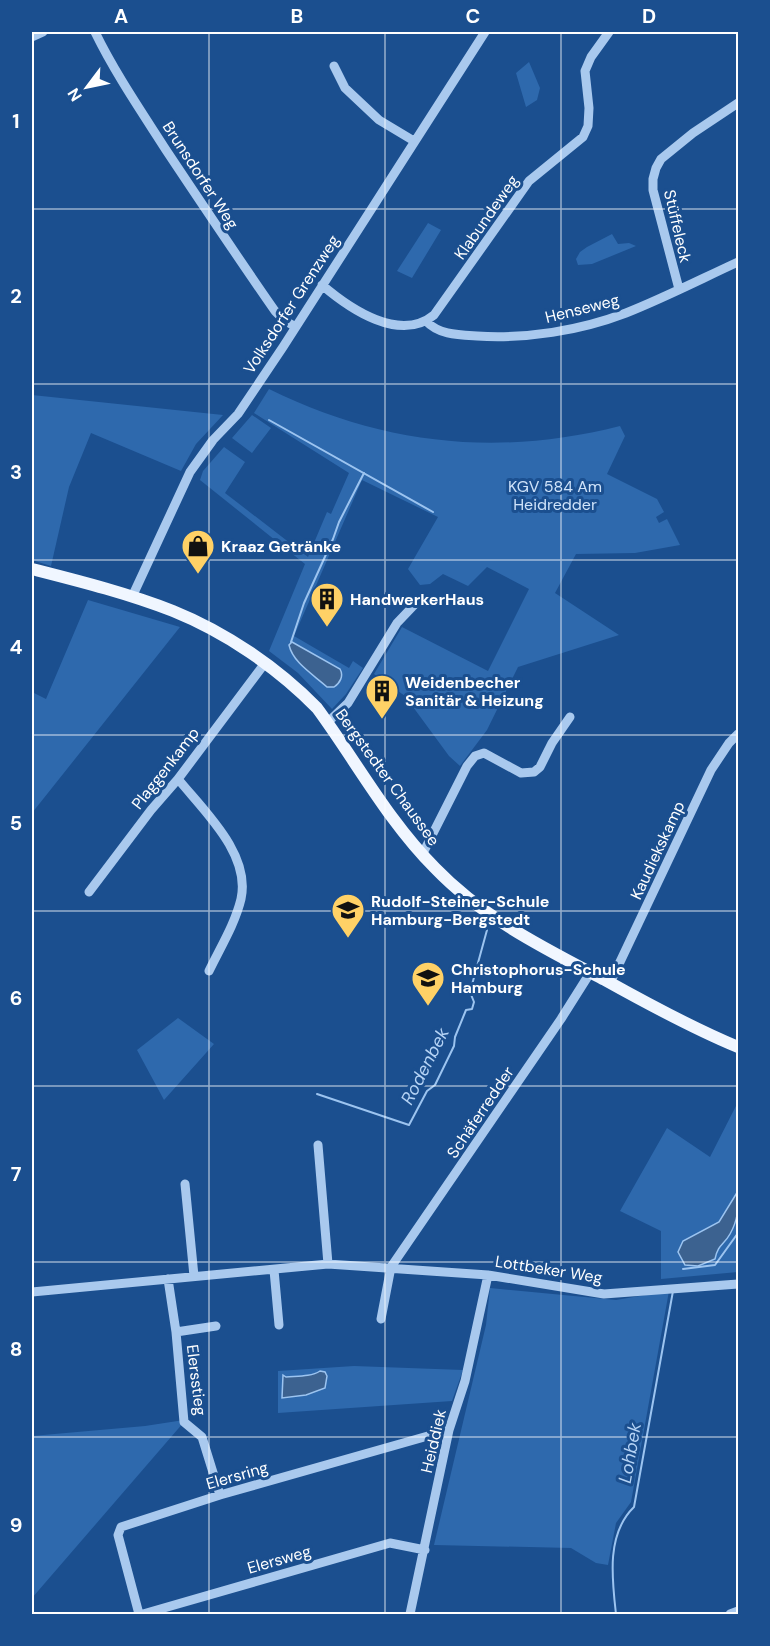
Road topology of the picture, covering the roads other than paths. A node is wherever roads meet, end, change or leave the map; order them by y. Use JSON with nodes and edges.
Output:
{"nodes":[{"id":1,"x":43,"y":32,"type":"edge"},
{"id":2,"x":95,"y":32,"type":"edge"},
{"id":3,"x":484,"y":32,"type":"edge"},
{"id":4,"x":609,"y":32,"type":"edge"},
{"id":5,"x":32,"y":37,"type":"edge"},
{"id":6,"x":334,"y":66,"type":"dead end"},
{"id":7,"x":738,"y":103,"type":"edge"},
{"id":8,"x":414,"y":141,"type":"junction"},
{"id":9,"x":738,"y":262,"type":"edge"},
{"id":10,"x":322,"y":285,"type":"junction"},
{"id":11,"x":679,"y":289,"type":"junction"},
{"id":12,"x":426,"y":321,"type":"junction"},
{"id":13,"x":294,"y":326,"type":"junction"},
{"id":14,"x":32,"y":569,"type":"edge"},
{"id":15,"x":132,"y":597,"type":"junction"},
{"id":16,"x":418,"y":601,"type":"dead end"},
{"id":17,"x":265,"y":663,"type":"junction"},
{"id":18,"x":570,"y":717,"type":"dead end"},
{"id":19,"x":328,"y":722,"type":"junction"},
{"id":20,"x":738,"y":734,"type":"edge"},
{"id":21,"x":178,"y":779,"type":"junction"},
{"id":22,"x":422,"y":855,"type":"junction"},
{"id":23,"x":89,"y":892,"type":"dead end"},
{"id":24,"x":209,"y":971,"type":"dead end"},
{"id":25,"x":590,"y":973,"type":"junction"},
{"id":26,"x":610,"y":983,"type":"junction"},
{"id":27,"x":738,"y":1047,"type":"edge"},
{"id":28,"x":318,"y":1145,"type":"dead end"},
{"id":29,"x":185,"y":1184,"type":"dead end"},
{"id":30,"x":328,"y":1264,"type":"junction"},
{"id":31,"x":391,"y":1267,"type":"junction"},
{"id":32,"x":274,"y":1269,"type":"junction"},
{"id":33,"x":488,"y":1275,"type":"junction"},
{"id":34,"x":194,"y":1276,"type":"junction"},
{"id":35,"x":168,"y":1279,"type":"junction"},
{"id":36,"x":738,"y":1284,"type":"edge"},
{"id":37,"x":32,"y":1292,"type":"edge"},
{"id":38,"x":381,"y":1319,"type":"dead end"},
{"id":39,"x":279,"y":1325,"type":"dead end"},
{"id":40,"x":216,"y":1326,"type":"dead end"},
{"id":41,"x":176,"y":1332,"type":"junction"},
{"id":42,"x":449,"y":1430,"type":"junction"},
{"id":43,"x":220,"y":1495,"type":"junction"},
{"id":44,"x":425,"y":1550,"type":"junction"},
{"id":45,"x":738,"y":1611,"type":"edge"},
{"id":46,"x":141,"y":1614,"type":"edge"},
{"id":47,"x":410,"y":1614,"type":"edge"},
{"id":48,"x":730,"y":1614,"type":"edge"}],
"edges":[{"from":1,"to":5,"type":"street"},
{"from":2,"to":13,"type":"street","name":"Brunsdorfer Weg"},
{"from":3,"to":8,"type":"street","name":"Volksdorfer Grenzweg"},
{"from":4,"to":12,"type":"street","name":"Klabundeweg"},
{"from":6,"to":8,"type":"street"},
{"from":7,"to":11,"type":"street","name":"Stüffeleck"},
{"from":8,"to":10,"type":"street","name":"Volksdorfer Grenzweg"},
{"from":9,"to":11,"type":"street","name":"Henseweg"},
{"from":10,"to":12,"type":"street"},
{"from":10,"to":13,"type":"street","name":"Volksdorfer Grenzweg"},
{"from":11,"to":12,"type":"street","name":"Henseweg"},
{"from":13,"to":15,"type":"street","name":"Volksdorfer Grenzweg"},
{"from":14,"to":15,"type":"main road","name":"Bergstedter Chaussee"},
{"from":15,"to":17,"type":"main road","name":"Bergstedter Chaussee"},
{"from":16,"to":19,"type":"street"},
{"from":17,"to":19,"type":"main road","name":"Bergstedter Chaussee"},
{"from":17,"to":21,"type":"street","name":"Plaggenkamp"},
{"from":18,"to":22,"type":"street"},
{"from":19,"to":22,"type":"main road","name":"Bergstedter Chaussee"},
{"from":20,"to":26,"type":"street","name":"Kaudiekskamp"},
{"from":21,"to":23,"type":"street","name":"Plaggenkamp"},
{"from":21,"to":24,"type":"street"},
{"from":22,"to":25,"type":"main road","name":"Bergstedter Chaussee"},
{"from":25,"to":26,"type":"main road","name":"Bergstedter Chaussee"},
{"from":25,"to":31,"type":"street","name":"Schäferredder"},
{"from":26,"to":27,"type":"main road","name":"Bergstedter Chaussee"},
{"from":28,"to":30,"type":"street"},
{"from":29,"to":34,"type":"street"},
{"from":30,"to":31,"type":"street","name":"Lottbeker Weg"},
{"from":30,"to":32,"type":"street","name":"Lottbeker Weg"},
{"from":31,"to":33,"type":"street","name":"Lottbeker Weg"},
{"from":31,"to":38,"type":"street"},
{"from":32,"to":34,"type":"street","name":"Lottbeker Weg"},
{"from":32,"to":39,"type":"street"},
{"from":33,"to":36,"type":"street","name":"Lottbeker Weg"},
{"from":33,"to":42,"type":"street","name":"Heiddiek"},
{"from":34,"to":35,"type":"street","name":"Lottbeker Weg"},
{"from":35,"to":37,"type":"street","name":"Lottbeker Weg"},
{"from":35,"to":41,"type":"street","name":"Elersstieg"},
{"from":40,"to":41,"type":"street","name":"Elersstieg"},
{"from":41,"to":43,"type":"street","name":"Elersstieg"},
{"from":42,"to":43,"type":"street","name":"Elersring"},
{"from":42,"to":44,"type":"street","name":"Heiddiek"},
{"from":43,"to":46,"type":"street","name":"Elersring"},
{"from":44,"to":46,"type":"street","name":"Elersweg"},
{"from":44,"to":47,"type":"street","name":"Heiddiek"},
{"from":45,"to":48,"type":"street"}]}
